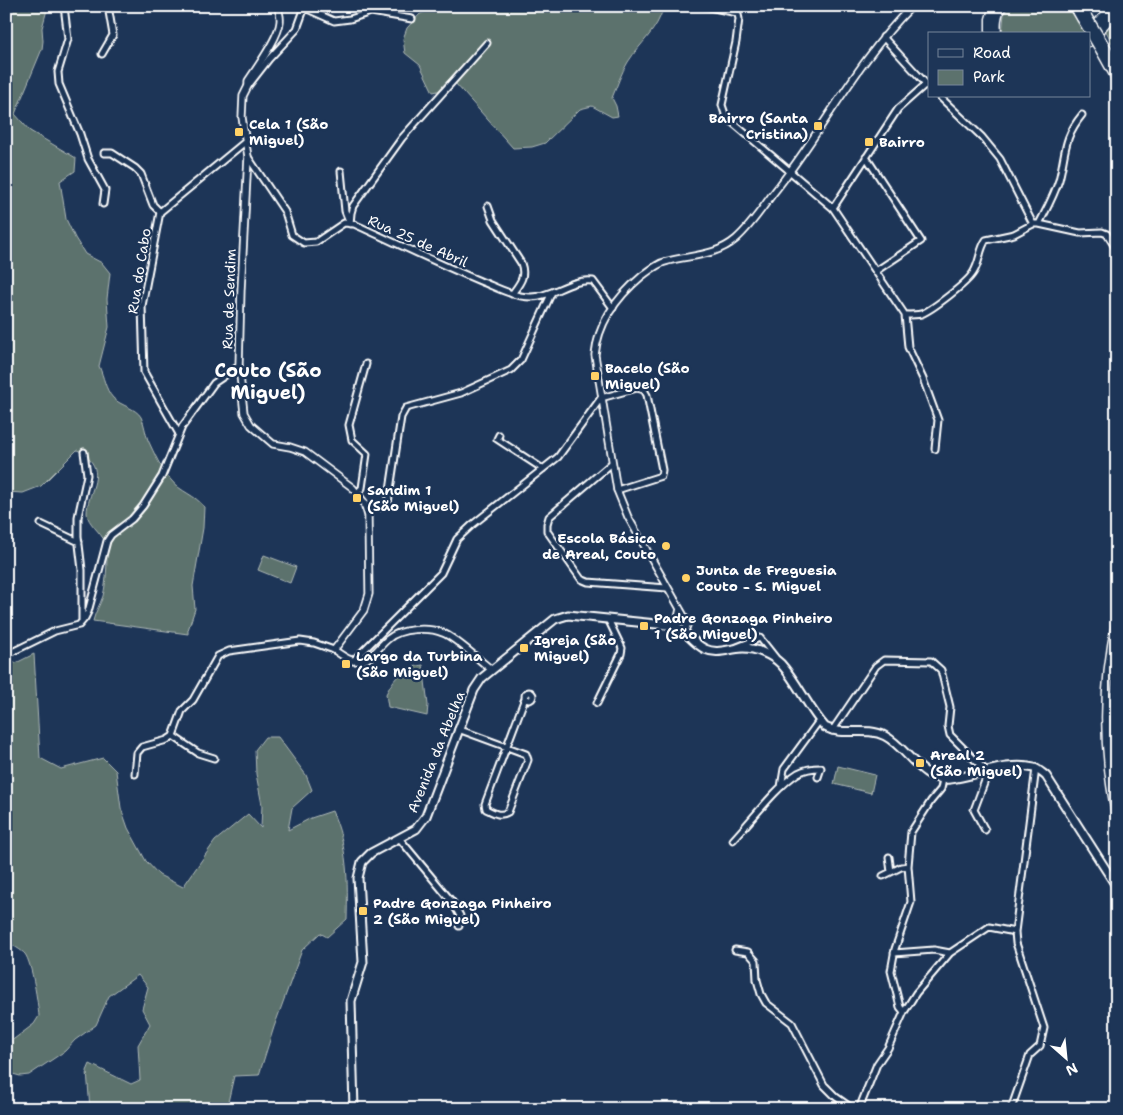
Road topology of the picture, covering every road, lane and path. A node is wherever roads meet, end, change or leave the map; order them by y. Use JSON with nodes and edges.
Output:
{"nodes":[{"id":1,"x":64,"y":6,"type":"edge"},
{"id":2,"x":108,"y":6,"type":"edge"},
{"id":3,"x":277,"y":6,"type":"edge"},
{"id":4,"x":705,"y":6,"type":"edge"},
{"id":5,"x":736,"y":6,"type":"edge"},
{"id":6,"x":912,"y":6,"type":"edge"},
{"id":7,"x":994,"y":6,"type":"edge"},
{"id":8,"x":1002,"y":6,"type":"edge"},
{"id":9,"x":1113,"y":6,"type":"edge"},
{"id":10,"x":305,"y":7,"type":"edge"},
{"id":11,"x":1078,"y":10,"type":"edge"},
{"id":12,"x":1117,"y":10,"type":"edge"},
{"id":13,"x":738,"y":13,"type":"junction"},
{"id":14,"x":412,"y":19,"type":"dead end"},
{"id":15,"x":990,"y":32,"type":"edge"},
{"id":16,"x":997,"y":32,"type":"edge"},
{"id":17,"x":1090,"y":33,"type":"edge"},
{"id":18,"x":883,"y":37,"type":"junction"},
{"id":19,"x":1090,"y":41,"type":"edge"},
{"id":20,"x":487,"y":43,"type":"dead end"},
{"id":21,"x":1104,"y":51,"type":"junction"},
{"id":22,"x":102,"y":54,"type":"dead end"},
{"id":23,"x":1117,"y":67,"type":"edge"},
{"id":24,"x":1117,"y":80,"type":"edge"},
{"id":25,"x":928,"y":85,"type":"edge"},
{"id":26,"x":248,"y":86,"type":"junction"},
{"id":27,"x":941,"y":98,"type":"edge"},
{"id":28,"x":1082,"y":115,"type":"dead end"},
{"id":29,"x":245,"y":142,"type":"junction"},
{"id":30,"x":104,"y":153,"type":"dead end"},
{"id":31,"x":248,"y":157,"type":"junction"},
{"id":32,"x":866,"y":157,"type":"junction"},
{"id":33,"x":341,"y":171,"type":"dead end"},
{"id":34,"x":790,"y":173,"type":"junction"},
{"id":35,"x":103,"y":204,"type":"dead end"},
{"id":36,"x":488,"y":206,"type":"dead end"},
{"id":37,"x":833,"y":208,"type":"junction"},
{"id":38,"x":160,"y":212,"type":"junction"},
{"id":39,"x":350,"y":224,"type":"junction"},
{"id":40,"x":1032,"y":224,"type":"junction"},
{"id":41,"x":1040,"y":224,"type":"junction"},
{"id":42,"x":1117,"y":250,"type":"edge"},
{"id":43,"x":876,"y":271,"type":"junction"},
{"id":44,"x":552,"y":292,"type":"junction"},
{"id":45,"x":512,"y":294,"type":"junction"},
{"id":46,"x":613,"y":308,"type":"junction"},
{"id":47,"x":905,"y":314,"type":"junction"},
{"id":48,"x":366,"y":364,"type":"dead end"},
{"id":49,"x":239,"y":366,"type":"junction"},
{"id":50,"x":601,"y":398,"type":"junction"},
{"id":51,"x":179,"y":434,"type":"junction"},
{"id":52,"x":499,"y":436,"type":"dead end"},
{"id":53,"x":935,"y":449,"type":"dead end"},
{"id":54,"x":84,"y":452,"type":"dead end"},
{"id":55,"x":612,"y":463,"type":"junction"},
{"id":56,"x":543,"y":469,"type":"junction"},
{"id":57,"x":617,"y":490,"type":"junction"},
{"id":58,"x":357,"y":493,"type":"junction"},
{"id":59,"x":365,"y":507,"type":"junction"},
{"id":60,"x":41,"y":524,"type":"dead end"},
{"id":61,"x":79,"y":542,"type":"junction"},
{"id":62,"x":667,"y":588,"type":"junction"},
{"id":63,"x":680,"y":609,"type":"junction"},
{"id":64,"x":608,"y":619,"type":"junction"},
{"id":65,"x":1117,"y":620,"type":"edge"},
{"id":66,"x":82,"y":622,"type":"junction"},
{"id":67,"x":676,"y":626,"type":"junction"},
{"id":68,"x":685,"y":631,"type":"junction"},
{"id":69,"x":334,"y":650,"type":"junction"},
{"id":70,"x":732,"y":650,"type":"junction"},
{"id":71,"x":6,"y":655,"type":"edge"},
{"id":72,"x":354,"y":661,"type":"junction"},
{"id":73,"x":780,"y":664,"type":"junction"},
{"id":74,"x":492,"y":670,"type":"junction"},
{"id":75,"x":525,"y":698,"type":"dead end"},
{"id":76,"x":597,"y":703,"type":"dead end"},
{"id":77,"x":819,"y":721,"type":"junction"},
{"id":78,"x":458,"y":729,"type":"junction"},
{"id":79,"x":832,"y":731,"type":"junction"},
{"id":80,"x":172,"y":736,"type":"junction"},
{"id":81,"x":506,"y":746,"type":"junction"},
{"id":82,"x":214,"y":758,"type":"dead end"},
{"id":83,"x":1036,"y":768,"type":"junction"},
{"id":84,"x":986,"y":771,"type":"junction"},
{"id":85,"x":135,"y":774,"type":"dead end"},
{"id":86,"x":818,"y":777,"type":"dead end"},
{"id":87,"x":943,"y":779,"type":"junction"},
{"id":88,"x":781,"y":787,"type":"junction"},
{"id":89,"x":1117,"y":818,"type":"edge"},
{"id":90,"x":985,"y":830,"type":"dead end"},
{"id":91,"x":399,"y":838,"type":"junction"},
{"id":92,"x":733,"y":840,"type":"dead end"},
{"id":93,"x":889,"y":857,"type":"dead end"},
{"id":94,"x":908,"y":866,"type":"junction"},
{"id":95,"x":892,"y":872,"type":"junction"},
{"id":96,"x":883,"y":876,"type":"dead end"},
{"id":97,"x":1117,"y":887,"type":"edge"},
{"id":98,"x":459,"y":926,"type":"dead end"},
{"id":99,"x":1015,"y":932,"type":"junction"},
{"id":100,"x":735,"y":950,"type":"dead end"},
{"id":101,"x":894,"y":953,"type":"junction"},
{"id":102,"x":950,"y":953,"type":"junction"},
{"id":103,"x":904,"y":1012,"type":"junction"},
{"id":104,"x":354,"y":1109,"type":"edge"},
{"id":105,"x":852,"y":1109,"type":"edge"},
{"id":106,"x":860,"y":1109,"type":"edge"},
{"id":107,"x":1011,"y":1109,"type":"edge"}],
"edges":[{"from":1,"to":35,"type":"street"},
{"from":2,"to":22,"type":"street"},
{"from":3,"to":26,"type":"street","name":"Rua de Sendim"},
{"from":4,"to":13,"type":"street"},
{"from":5,"to":13,"type":"street"},
{"from":6,"to":18,"type":"street"},
{"from":7,"to":15,"type":"main road"},
{"from":8,"to":16,"type":"main road"},
{"from":9,"to":17,"type":"main road"},
{"from":10,"to":14,"type":"street"},
{"from":10,"to":26,"type":"street"},
{"from":11,"to":21,"type":"main road","bridge":true},
{"from":12,"to":19,"type":"main road"},
{"from":13,"to":34,"type":"street"},
{"from":18,"to":25,"type":"street"},
{"from":18,"to":34,"type":"street"},
{"from":20,"to":39,"type":"street"},
{"from":21,"to":23,"type":"main road"},
{"from":21,"to":24,"type":"main road"},
{"from":25,"to":32,"type":"street"},
{"from":26,"to":29,"type":"street","name":"Rua de Sendim"},
{"from":27,"to":40,"type":"street"},
{"from":28,"to":41,"type":"street"},
{"from":29,"to":31,"type":"street","name":"Rua de Sendim"},
{"from":29,"to":38,"type":"street","name":"Rua do Cabo"},
{"from":30,"to":38,"type":"street"},
{"from":31,"to":39,"type":"street","name":"Rua 25 de Abril"},
{"from":31,"to":49,"type":"street","name":"Rua de Sendim"},
{"from":32,"to":37,"type":"street"},
{"from":32,"to":43,"type":"street"},
{"from":33,"to":39,"type":"street"},
{"from":34,"to":37,"type":"street"},
{"from":34,"to":46,"type":"street"},
{"from":36,"to":45,"type":"street"},
{"from":37,"to":43,"type":"street"},
{"from":38,"to":51,"type":"street","name":"Rua do Cabo"},
{"from":39,"to":45,"type":"street","name":"Rua 25 de Abril"},
{"from":40,"to":41,"type":"street"},
{"from":40,"to":47,"type":"street"},
{"from":41,"to":42,"type":"street"},
{"from":43,"to":47,"type":"street"},
{"from":44,"to":45,"type":"street","name":"Rua 25 de Abril"},
{"from":44,"to":46,"type":"street","name":"Rua 25 de Abril"},
{"from":44,"to":59,"type":"street"},
{"from":46,"to":50,"type":"street"},
{"from":47,"to":53,"type":"street"},
{"from":48,"to":58,"type":"street"},
{"from":49,"to":51,"type":"street"},
{"from":49,"to":58,"type":"street","name":"Rua de Sendim"},
{"from":50,"to":55,"type":"street"},
{"from":50,"to":56,"type":"street"},
{"from":50,"to":57,"type":"street"},
{"from":51,"to":66,"type":"street"},
{"from":52,"to":56,"type":"street"},
{"from":54,"to":61,"type":"street"},
{"from":55,"to":57,"type":"street"},
{"from":55,"to":62,"type":"street"},
{"from":56,"to":72,"type":"street"},
{"from":57,"to":62,"type":"street"},
{"from":58,"to":59,"type":"street","name":"Rua de Sendim"},
{"from":59,"to":69,"type":"street","name":"Rua de Sendim"},
{"from":60,"to":61,"type":"street"},
{"from":61,"to":66,"type":"street"},
{"from":62,"to":63,"type":"street"},
{"from":63,"to":67,"type":"street"},
{"from":63,"to":68,"type":"street"},
{"from":64,"to":67,"type":"main road","name":"Avenida da Abelha"},
{"from":64,"to":74,"type":"main road","name":"Avenida da Abelha"},
{"from":64,"to":76,"type":"street"},
{"from":65,"to":89,"type":"main road"},
{"from":66,"to":71,"type":"street"},
{"from":67,"to":68,"type":"main road","name":"Avenida da Abelha"},
{"from":68,"to":70,"type":"main road","name":"Avenida da Abelha"},
{"from":69,"to":72,"type":"street"},
{"from":69,"to":80,"type":"street"},
{"from":70,"to":73,"type":"main road","name":"Avenida da Abelha"},
{"from":70,"to":73,"type":"street"},
{"from":72,"to":74,"type":"street"},
{"from":73,"to":77,"type":"main road","name":"Avenida da Abelha"},
{"from":74,"to":78,"type":"main road","name":"Avenida da Abelha"},
{"from":75,"to":81,"type":"street"},
{"from":77,"to":79,"type":"main road","name":"Avenida da Abelha"},
{"from":77,"to":88,"type":"street"},
{"from":78,"to":81,"type":"street"},
{"from":78,"to":91,"type":"main road","name":"Avenida da Abelha"},
{"from":79,"to":84,"type":"street"},
{"from":79,"to":87,"type":"main road"},
{"from":80,"to":82,"type":"street"},
{"from":80,"to":85,"type":"street"},
{"from":81,"to":81,"type":"street"},
{"from":83,"to":84,"type":"main road"},
{"from":83,"to":97,"type":"main road"},
{"from":83,"to":99,"type":"street"},
{"from":84,"to":87,"type":"main road"},
{"from":84,"to":90,"type":"street"},
{"from":86,"to":88,"type":"street"},
{"from":87,"to":94,"type":"street"},
{"from":88,"to":92,"type":"street"},
{"from":91,"to":98,"type":"street"},
{"from":91,"to":104,"type":"main road","name":"Avenida da Abelha"},
{"from":93,"to":95,"type":"street"},
{"from":94,"to":95,"type":"street"},
{"from":94,"to":101,"type":"street"},
{"from":95,"to":96,"type":"street"},
{"from":99,"to":102,"type":"street"},
{"from":99,"to":107,"type":"street"},
{"from":100,"to":105,"type":"street"},
{"from":101,"to":102,"type":"street"},
{"from":101,"to":103,"type":"street"},
{"from":102,"to":103,"type":"street"},
{"from":103,"to":106,"type":"street"}]}
